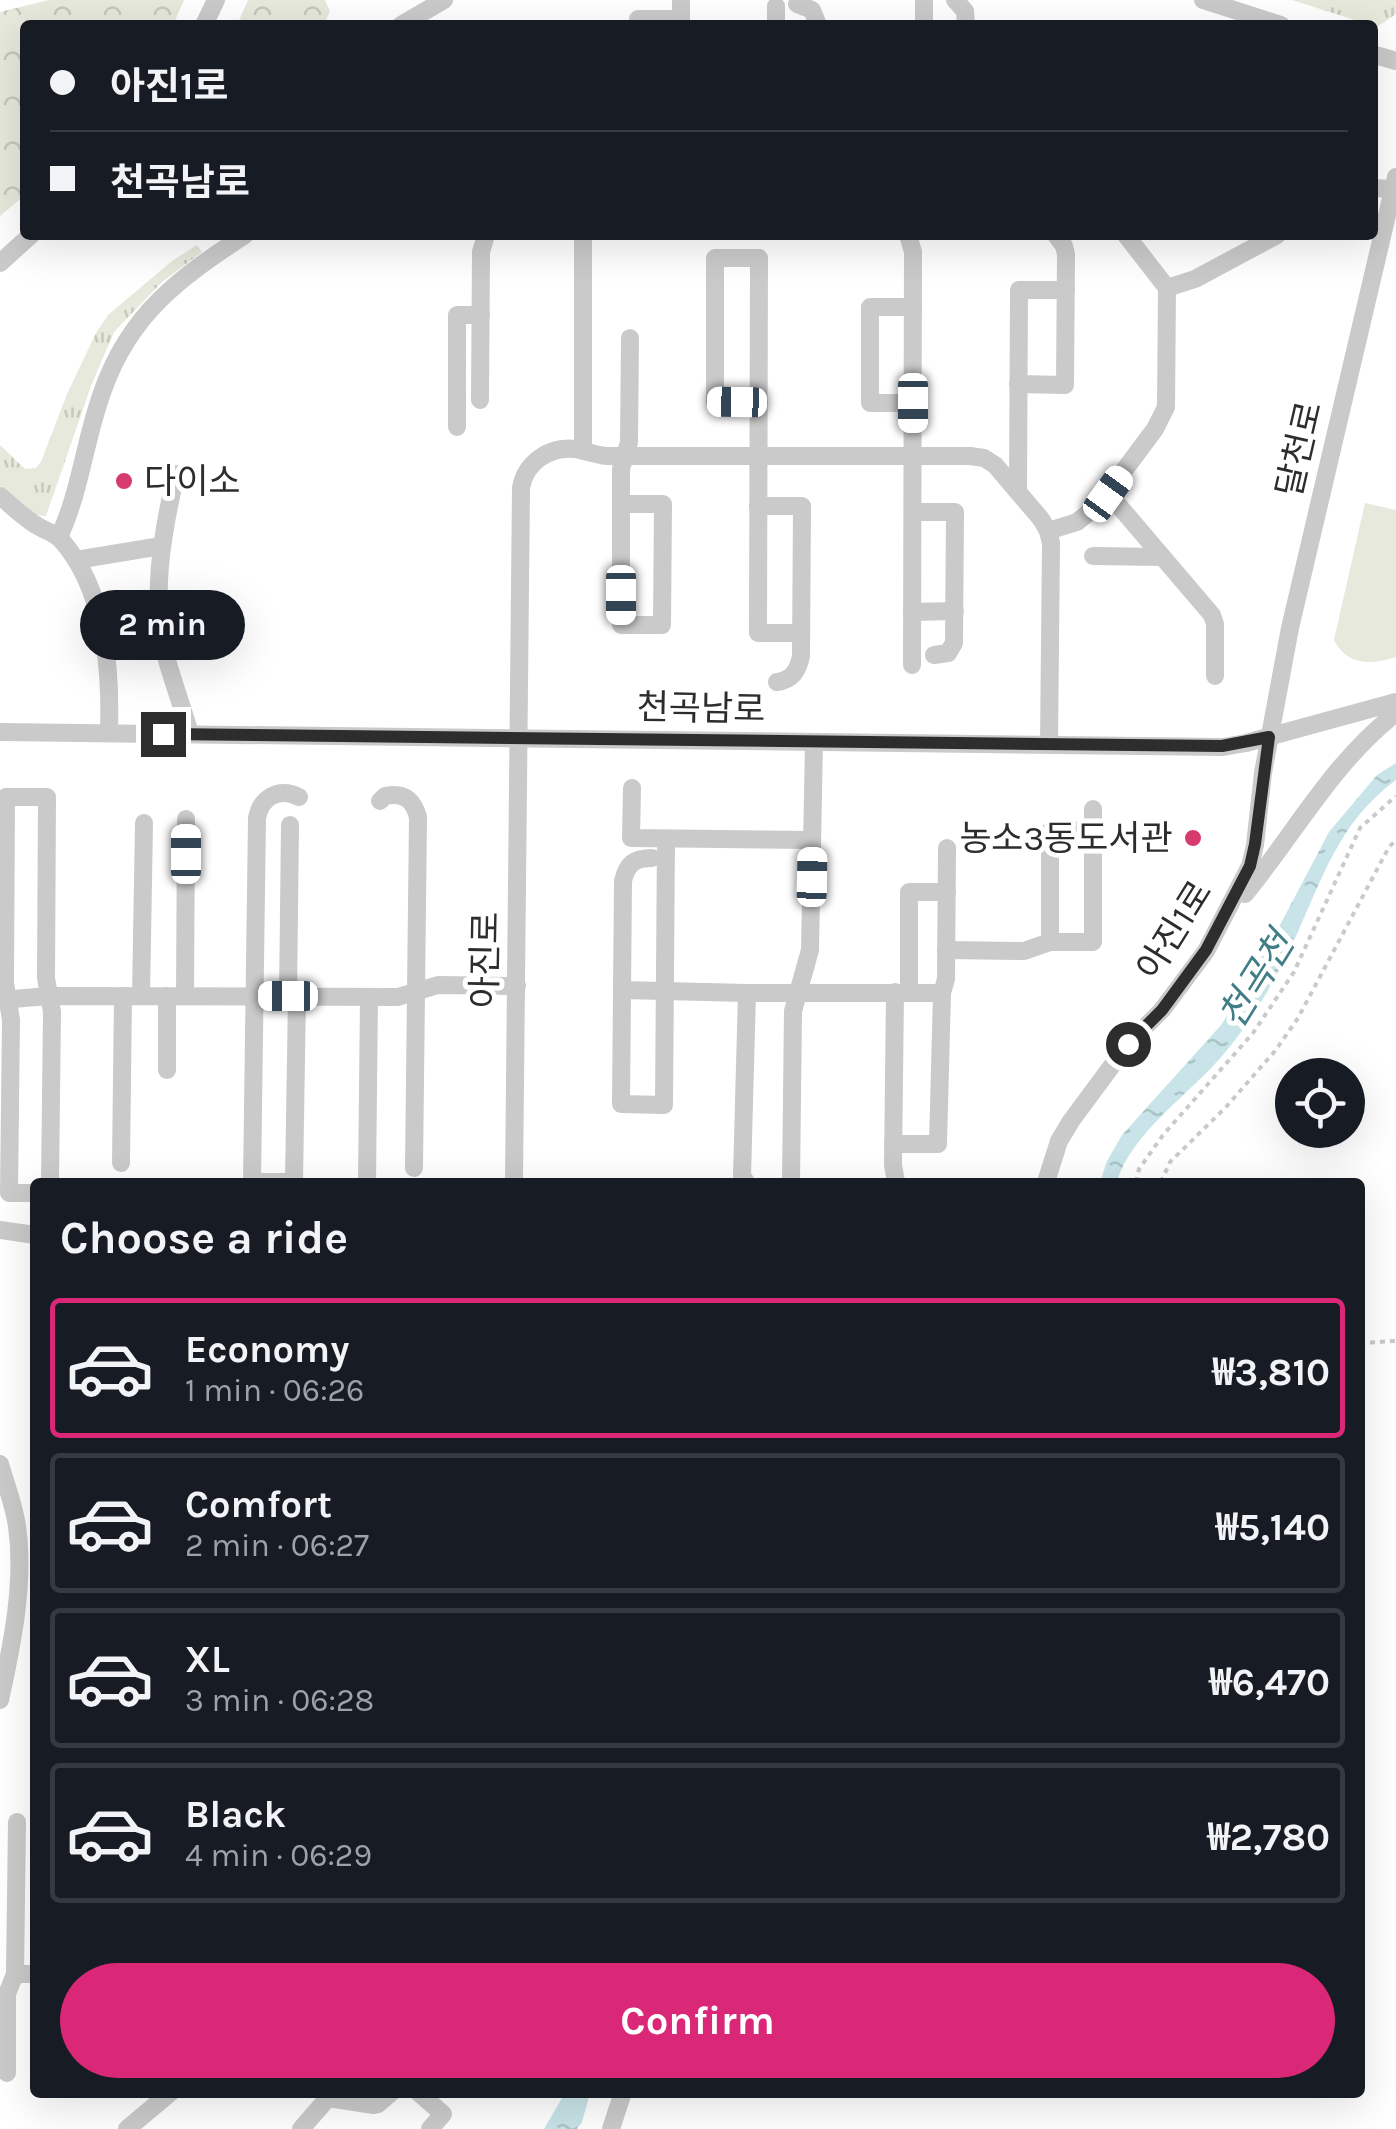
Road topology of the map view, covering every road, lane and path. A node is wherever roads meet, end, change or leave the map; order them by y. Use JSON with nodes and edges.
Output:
{"nodes":[{"id":1,"x":444,"y":0,"type":"edge"},
{"id":2,"x":1203,"y":0,"type":"edge"},
{"id":3,"x":797,"y":4,"type":"dead end"},
{"id":4,"x":410,"y":13,"type":"edge"},
{"id":5,"x":681,"y":15,"type":"edge"},
{"id":6,"x":638,"y":20,"type":"edge"},
{"id":7,"x":816,"y":20,"type":"edge"},
{"id":8,"x":1266,"y":20,"type":"edge"},
{"id":9,"x":1395,"y":183,"type":"edge"},
{"id":10,"x":26,"y":240,"type":"edge"},
{"id":11,"x":237,"y":240,"type":"edge"},
{"id":12,"x":485,"y":240,"type":"edge"},
{"id":13,"x":583,"y":240,"type":"edge"},
{"id":14,"x":909,"y":240,"type":"edge"},
{"id":15,"x":1060,"y":240,"type":"edge"},
{"id":16,"x":1130,"y":240,"type":"edge"},
{"id":17,"x":1234,"y":240,"type":"edge"},
{"id":18,"x":1268,"y":240,"type":"edge"},
{"id":19,"x":1234,"y":258,"type":"junction"},
{"id":20,"x":0,"y":263,"type":"edge"},
{"id":21,"x":1167,"y":288,"type":"junction"},
{"id":22,"x":1066,"y":290,"type":"junction"},
{"id":23,"x":913,"y":307,"type":"junction"},
{"id":24,"x":481,"y":315,"type":"junction"},
{"id":25,"x":630,"y":338,"type":"dead end"},
{"id":26,"x":1018,"y":384,"type":"junction"},
{"id":27,"x":480,"y":400,"type":"dead end"},
{"id":28,"x":759,"y":402,"type":"junction"},
{"id":29,"x":913,"y":403,"type":"junction"},
{"id":30,"x":457,"y":427,"type":"dead end"},
{"id":31,"x":583,"y":451,"type":"junction"},
{"id":32,"x":625,"y":456,"type":"junction"},
{"id":33,"x":759,"y":456,"type":"junction"},
{"id":34,"x":913,"y":456,"type":"junction"},
{"id":35,"x":176,"y":474,"type":"dead end"},
{"id":36,"x":1018,"y":492,"type":"junction"},
{"id":37,"x":1108,"y":494,"type":"junction"},
{"id":38,"x":0,"y":496,"type":"edge"},
{"id":39,"x":622,"y":504,"type":"junction"},
{"id":40,"x":758,"y":506,"type":"junction"},
{"id":41,"x":913,"y":512,"type":"junction"},
{"id":42,"x":1048,"y":531,"type":"junction"},
{"id":43,"x":59,"y":537,"type":"junction"},
{"id":44,"x":162,"y":546,"type":"junction"},
{"id":45,"x":1093,"y":556,"type":"dead end"},
{"id":46,"x":1162,"y":557,"type":"junction"},
{"id":47,"x":76,"y":560,"type":"junction"},
{"id":48,"x":955,"y":611,"type":"junction"},
{"id":49,"x":912,"y":612,"type":"junction"},
{"id":50,"x":801,"y":632,"type":"junction"},
{"id":51,"x":934,"y":656,"type":"dead end"},
{"id":52,"x":912,"y":665,"type":"dead end"},
{"id":53,"x":1216,"y":676,"type":"dead end"},
{"id":54,"x":777,"y":682,"type":"dead end"},
{"id":55,"x":1396,"y":702,"type":"edge"},
{"id":56,"x":1396,"y":713,"type":"edge"},
{"id":57,"x":0,"y":732,"type":"edge"},
{"id":58,"x":109,"y":734,"type":"junction"},
{"id":59,"x":190,"y":734,"type":"junction"},
{"id":60,"x":1269,"y":737,"type":"junction"},
{"id":61,"x":519,"y":738,"type":"junction"},
{"id":62,"x":814,"y":742,"type":"junction"},
{"id":63,"x":1049,"y":744,"type":"junction"},
{"id":64,"x":632,"y":788,"type":"dead end"},
{"id":65,"x":1396,"y":796,"type":"edge"},
{"id":66,"x":299,"y":797,"type":"dead end"},
{"id":67,"x":380,"y":801,"type":"dead end"},
{"id":68,"x":1093,"y":810,"type":"dead end"},
{"id":69,"x":186,"y":819,"type":"dead end"},
{"id":70,"x":144,"y":823,"type":"dead end"},
{"id":71,"x":290,"y":825,"type":"dead end"},
{"id":72,"x":1093,"y":830,"type":"junction"},
{"id":73,"x":666,"y":839,"type":"junction"},
{"id":74,"x":812,"y":840,"type":"junction"},
{"id":75,"x":1396,"y":840,"type":"edge"},
{"id":76,"x":947,"y":848,"type":"dead end"},
{"id":77,"x":652,"y":858,"type":"dead end"},
{"id":78,"x":947,"y":892,"type":"junction"},
{"id":79,"x":1226,"y":917,"type":"junction"},
{"id":80,"x":1050,"y":942,"type":"junction"},
{"id":81,"x":946,"y":950,"type":"junction"},
{"id":82,"x":517,"y":986,"type":"junction"},
{"id":83,"x":622,"y":990,"type":"junction"},
{"id":84,"x":664,"y":991,"type":"junction"},
{"id":85,"x":415,"y":992,"type":"junction"},
{"id":86,"x":798,"y":992,"type":"junction"},
{"id":87,"x":902,"y":992,"type":"junction"},
{"id":88,"x":747,"y":993,"type":"junction"},
{"id":89,"x":942,"y":993,"type":"junction"},
{"id":90,"x":48,"y":996,"type":"junction"},
{"id":91,"x":132,"y":996,"type":"junction"},
{"id":92,"x":176,"y":996,"type":"junction"},
{"id":93,"x":254,"y":996,"type":"junction"},
{"id":94,"x":292,"y":996,"type":"junction"},
{"id":95,"x":369,"y":996,"type":"junction"},
{"id":96,"x":4,"y":1000,"type":"edge"},
{"id":97,"x":167,"y":1070,"type":"dead end"},
{"id":98,"x":893,"y":1144,"type":"junction"},
{"id":99,"x":122,"y":1163,"type":"dead end"},
{"id":100,"x":414,"y":1168,"type":"dead end"},
{"id":101,"x":50,"y":1178,"type":"edge"},
{"id":102,"x":252,"y":1178,"type":"edge"},
{"id":103,"x":292,"y":1178,"type":"edge"},
{"id":104,"x":368,"y":1178,"type":"edge"},
{"id":105,"x":514,"y":1178,"type":"edge"},
{"id":106,"x":743,"y":1178,"type":"edge"},
{"id":107,"x":790,"y":1178,"type":"edge"},
{"id":108,"x":896,"y":1178,"type":"edge"},
{"id":109,"x":1047,"y":1178,"type":"edge"},
{"id":110,"x":1137,"y":1178,"type":"edge"},
{"id":111,"x":1163,"y":1178,"type":"edge"},
{"id":112,"x":30,"y":1194,"type":"edge"},
{"id":113,"x":0,"y":1230,"type":"edge"},
{"id":114,"x":30,"y":1234,"type":"edge"},
{"id":115,"x":1396,"y":1341,"type":"edge"},
{"id":116,"x":1365,"y":1343,"type":"edge"},
{"id":117,"x":0,"y":1464,"type":"edge"},
{"id":118,"x":13,"y":1638,"type":"junction"},
{"id":119,"x":30,"y":1639,"type":"edge"},
{"id":120,"x":0,"y":1700,"type":"edge"},
{"id":121,"x":17,"y":1822,"type":"dead end"},
{"id":122,"x":14,"y":1974,"type":"junction"},
{"id":123,"x":30,"y":1974,"type":"edge"},
{"id":124,"x":7,"y":2073,"type":"dead end"},
{"id":125,"x":164,"y":2098,"type":"edge"},
{"id":126,"x":328,"y":2098,"type":"edge"},
{"id":127,"x":328,"y":2098,"type":"edge"},
{"id":128,"x":384,"y":2098,"type":"edge"},
{"id":129,"x":425,"y":2098,"type":"edge"},
{"id":130,"x":622,"y":2098,"type":"edge"},
{"id":131,"x":127,"y":2129,"type":"edge"},
{"id":132,"x":301,"y":2129,"type":"edge"},
{"id":133,"x":430,"y":2129,"type":"edge"},
{"id":134,"x":611,"y":2129,"type":"edge"}],
"edges":[{"from":1,"to":4,"type":"street"},
{"from":2,"to":8,"type":"street"},
{"from":3,"to":7,"type":"street"},
{"from":5,"to":6,"type":"street"},
{"from":9,"to":60,"type":"street","name":"달천로"},
{"from":10,"to":20,"type":"street"},
{"from":11,"to":43,"type":"street"},
{"from":12,"to":24,"type":"street"},
{"from":13,"to":31,"type":"street"},
{"from":14,"to":23,"type":"street"},
{"from":15,"to":22,"type":"street"},
{"from":16,"to":21,"type":"street"},
{"from":17,"to":19,"type":"street"},
{"from":18,"to":19,"type":"street"},
{"from":19,"to":21,"type":"street"},
{"from":21,"to":37,"type":"street"},
{"from":22,"to":26,"type":"street"},
{"from":22,"to":26,"type":"street"},
{"from":23,"to":29,"type":"street"},
{"from":23,"to":29,"type":"street"},
{"from":24,"to":27,"type":"street"},
{"from":24,"to":30,"type":"street"},
{"from":25,"to":32,"type":"street"},
{"from":26,"to":36,"type":"street"},
{"from":28,"to":28,"type":"street"},
{"from":28,"to":33,"type":"street"},
{"from":29,"to":34,"type":"street"},
{"from":31,"to":32,"type":"street"},
{"from":31,"to":61,"type":"street","name":"아진로"},
{"from":32,"to":33,"type":"street"},
{"from":32,"to":39,"type":"street"},
{"from":33,"to":34,"type":"street"},
{"from":33,"to":40,"type":"street"},
{"from":34,"to":36,"type":"street"},
{"from":34,"to":41,"type":"street"},
{"from":35,"to":44,"type":"street"},
{"from":36,"to":42,"type":"street"},
{"from":37,"to":42,"type":"street"},
{"from":37,"to":46,"type":"street"},
{"from":38,"to":43,"type":"street"},
{"from":39,"to":39,"type":"street"},
{"from":40,"to":50,"type":"street"},
{"from":40,"to":50,"type":"street"},
{"from":41,"to":48,"type":"street"},
{"from":41,"to":49,"type":"street"},
{"from":42,"to":63,"type":"street"},
{"from":43,"to":47,"type":"street"},
{"from":44,"to":47,"type":"street"},
{"from":44,"to":59,"type":"street"},
{"from":45,"to":46,"type":"street"},
{"from":46,"to":53,"type":"street"},
{"from":47,"to":58,"type":"street"},
{"from":48,"to":49,"type":"street"},
{"from":48,"to":51,"type":"street"},
{"from":49,"to":52,"type":"street"},
{"from":50,"to":54,"type":"street"},
{"from":55,"to":60,"type":"street","name":"천곡남로"},
{"from":56,"to":79,"type":"street"},
{"from":57,"to":58,"type":"street","name":"천곡남로"},
{"from":58,"to":59,"type":"street","name":"천곡남로"},
{"from":59,"to":61,"type":"street","name":"천곡남로"},
{"from":60,"to":63,"type":"street","name":"천곡남로"},
{"from":60,"to":79,"type":"street","name":"아진1로"},
{"from":61,"to":62,"type":"street","name":"천곡남로"},
{"from":61,"to":82,"type":"street","name":"아진로"},
{"from":62,"to":63,"type":"street","name":"천곡남로"},
{"from":62,"to":74,"type":"street"},
{"from":64,"to":73,"type":"street"},
{"from":65,"to":110,"type":"path"},
{"from":66,"to":93,"type":"street"},
{"from":67,"to":85,"type":"street"},
{"from":68,"to":72,"type":"street"},
{"from":69,"to":92,"type":"street"},
{"from":70,"to":91,"type":"street"},
{"from":71,"to":94,"type":"street"},
{"from":72,"to":80,"type":"street"},
{"from":72,"to":80,"type":"street"},
{"from":73,"to":74,"type":"street"},
{"from":73,"to":84,"type":"street"},
{"from":74,"to":86,"type":"street"},
{"from":75,"to":111,"type":"path"},
{"from":76,"to":78,"type":"street"},
{"from":77,"to":83,"type":"street"},
{"from":78,"to":81,"type":"street"},
{"from":78,"to":87,"type":"street"},
{"from":79,"to":109,"type":"street","name":"아진1로"},
{"from":80,"to":81,"type":"street"},
{"from":81,"to":89,"type":"street"},
{"from":82,"to":85,"type":"street"},
{"from":82,"to":105,"type":"street","name":"아진로"},
{"from":83,"to":84,"type":"street"},
{"from":83,"to":84,"type":"street"},
{"from":84,"to":88,"type":"street"},
{"from":85,"to":95,"type":"street"},
{"from":85,"to":100,"type":"street"},
{"from":86,"to":87,"type":"street"},
{"from":86,"to":88,"type":"street"},
{"from":86,"to":107,"type":"street"},
{"from":87,"to":89,"type":"street"},
{"from":87,"to":98,"type":"street"},
{"from":88,"to":106,"type":"street"},
{"from":89,"to":98,"type":"street"},
{"from":90,"to":91,"type":"street"},
{"from":90,"to":96,"type":"street"},
{"from":90,"to":96,"type":"street"},
{"from":90,"to":101,"type":"street"},
{"from":91,"to":92,"type":"street"},
{"from":91,"to":99,"type":"street"},
{"from":92,"to":93,"type":"street"},
{"from":92,"to":97,"type":"street"},
{"from":93,"to":94,"type":"street"},
{"from":93,"to":102,"type":"street"},
{"from":94,"to":95,"type":"street"},
{"from":94,"to":103,"type":"street"},
{"from":95,"to":104,"type":"street"},
{"from":96,"to":112,"type":"street"},
{"from":98,"to":108,"type":"street"},
{"from":113,"to":114,"type":"street"},
{"from":115,"to":116,"type":"path"},
{"from":117,"to":118,"type":"street"},
{"from":118,"to":119,"type":"street"},
{"from":118,"to":120,"type":"street"},
{"from":121,"to":122,"type":"street"},
{"from":122,"to":123,"type":"street"},
{"from":122,"to":124,"type":"street"},
{"from":125,"to":131,"type":"street"},
{"from":126,"to":132,"type":"street"},
{"from":127,"to":128,"type":"street"},
{"from":129,"to":133,"type":"street"},
{"from":130,"to":134,"type":"street"}]}
